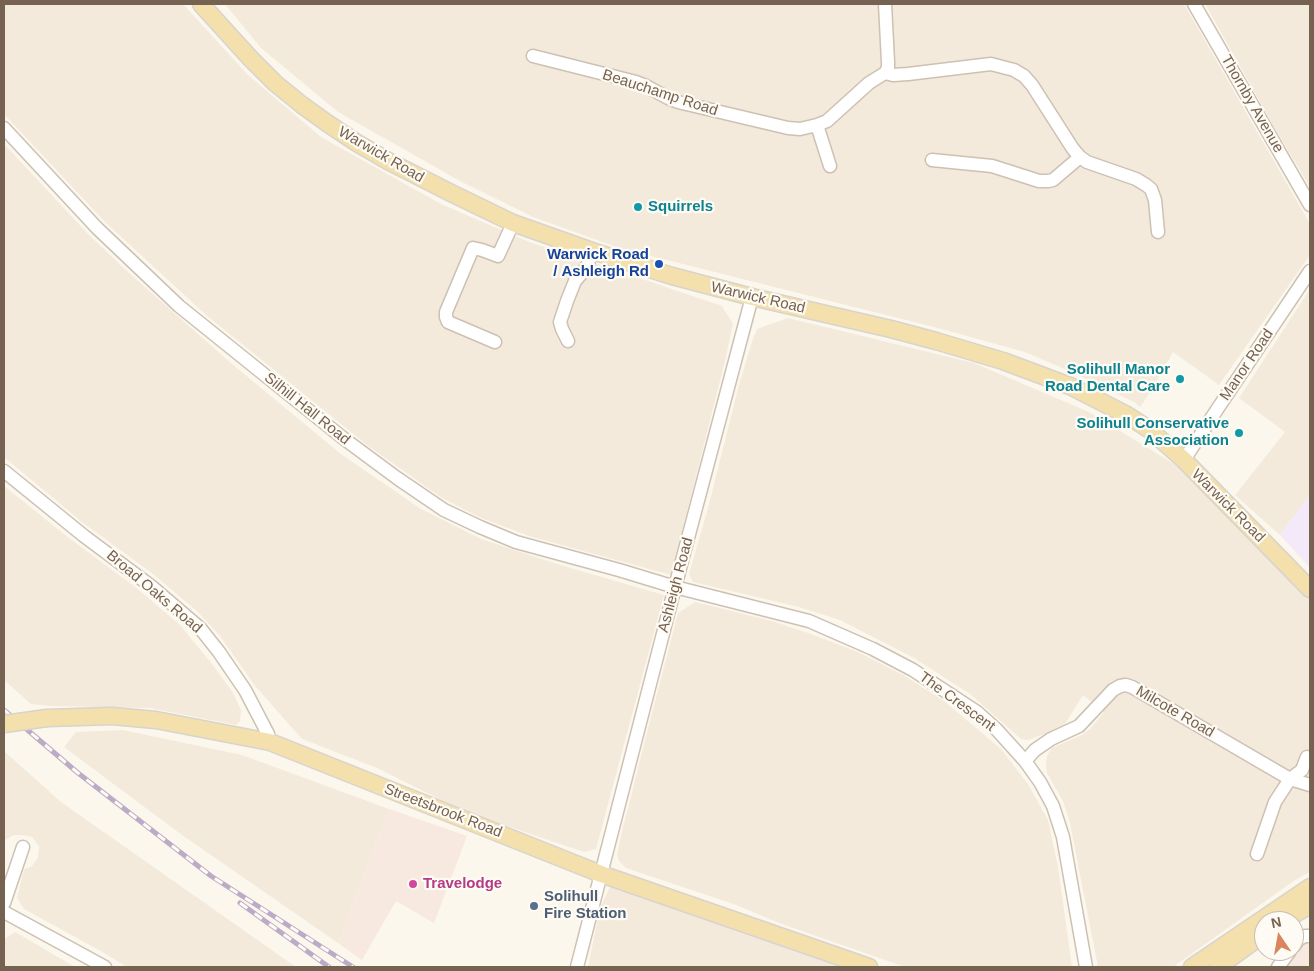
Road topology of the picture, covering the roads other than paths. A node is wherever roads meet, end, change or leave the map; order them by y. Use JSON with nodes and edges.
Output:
{"nodes":[{"id":1,"x":201,"y":4,"type":"edge"},
{"id":2,"x":885,"y":4,"type":"edge"},
{"id":3,"x":1194,"y":4,"type":"edge"},
{"id":4,"x":533,"y":56,"type":"dead end"},
{"id":5,"x":885,"y":73,"type":"junction"},
{"id":6,"x":818,"y":125,"type":"junction"},
{"id":7,"x":4,"y":128,"type":"edge"},
{"id":8,"x":1080,"y":157,"type":"junction"},
{"id":9,"x":932,"y":160,"type":"dead end"},
{"id":10,"x":830,"y":166,"type":"dead end"},
{"id":11,"x":1310,"y":205,"type":"edge"},
{"id":12,"x":514,"y":223,"type":"junction"},
{"id":13,"x":1158,"y":232,"type":"dead end"},
{"id":14,"x":592,"y":251,"type":"junction"},
{"id":15,"x":1310,"y":271,"type":"edge"},
{"id":16,"x":752,"y":297,"type":"junction"},
{"id":17,"x":568,"y":341,"type":"dead end"},
{"id":18,"x":495,"y":342,"type":"dead end"},
{"id":19,"x":1184,"y":460,"type":"junction"},
{"id":20,"x":4,"y":471,"type":"edge"},
{"id":21,"x":675,"y":587,"type":"junction"},
{"id":22,"x":1310,"y":589,"type":"edge"},
{"id":23,"x":4,"y":724,"type":"edge"},
{"id":24,"x":270,"y":742,"type":"junction"},
{"id":25,"x":1307,"y":757,"type":"dead end"},
{"id":26,"x":1025,"y":761,"type":"junction"},
{"id":27,"x":1290,"y":779,"type":"junction"},
{"id":28,"x":1310,"y":785,"type":"edge"},
{"id":29,"x":23,"y":847,"type":"dead end"},
{"id":30,"x":1257,"y":854,"type":"dead end"},
{"id":31,"x":601,"y":874,"type":"junction"},
{"id":32,"x":1310,"y":887,"type":"edge"},
{"id":33,"x":4,"y":903,"type":"edge"},
{"id":34,"x":4,"y":912,"type":"edge"},
{"id":35,"x":1254,"y":941,"type":"edge"},
{"id":36,"x":105,"y":967,"type":"edge"},
{"id":37,"x":577,"y":967,"type":"edge"},
{"id":38,"x":870,"y":967,"type":"edge"},
{"id":39,"x":1086,"y":967,"type":"edge"},
{"id":40,"x":1192,"y":967,"type":"edge"},
{"id":41,"x":1218,"y":967,"type":"edge"}],
"edges":[{"from":1,"to":12,"type":"main road","name":"Warwick Road"},
{"from":2,"to":5,"type":"street"},
{"from":3,"to":11,"type":"street","name":"Thornby Avenue"},
{"from":4,"to":6,"type":"street","name":"Beauchamp Road"},
{"from":5,"to":6,"type":"street","name":"Beauchamp Road"},
{"from":5,"to":8,"type":"street"},
{"from":6,"to":10,"type":"street"},
{"from":7,"to":21,"type":"street","name":"Silhill Hall Road"},
{"from":8,"to":9,"type":"street"},
{"from":8,"to":13,"type":"street"},
{"from":12,"to":14,"type":"main road","name":"Warwick Road"},
{"from":12,"to":18,"type":"street"},
{"from":14,"to":16,"type":"main road","name":"Warwick Road"},
{"from":14,"to":17,"type":"street"},
{"from":15,"to":19,"type":"street","name":"Manor Road"},
{"from":16,"to":19,"type":"main road","name":"Warwick Road"},
{"from":16,"to":21,"type":"street","name":"Ashleigh Road"},
{"from":19,"to":22,"type":"main road","name":"Warwick Road"},
{"from":20,"to":24,"type":"street","name":"Broad Oaks Road"},
{"from":21,"to":26,"type":"street","name":"The Crescent"},
{"from":21,"to":31,"type":"street","name":"Ashleigh Road"},
{"from":23,"to":24,"type":"main road","name":"Streetsbrook Road","bridge":true},
{"from":24,"to":31,"type":"main road","name":"Streetsbrook Road"},
{"from":25,"to":27,"type":"street"},
{"from":26,"to":27,"type":"street","name":"Milcote Road"},
{"from":26,"to":39,"type":"street","name":"The Crescent"},
{"from":27,"to":28,"type":"street","name":"Milcote Road"},
{"from":27,"to":30,"type":"street"},
{"from":29,"to":33,"type":"street"},
{"from":31,"to":37,"type":"street","name":"Ashleigh Road"},
{"from":31,"to":38,"type":"main road","name":"Streetsbrook Road"},
{"from":32,"to":40,"type":"main road"},
{"from":34,"to":36,"type":"street"},
{"from":35,"to":41,"type":"main road"}]}
